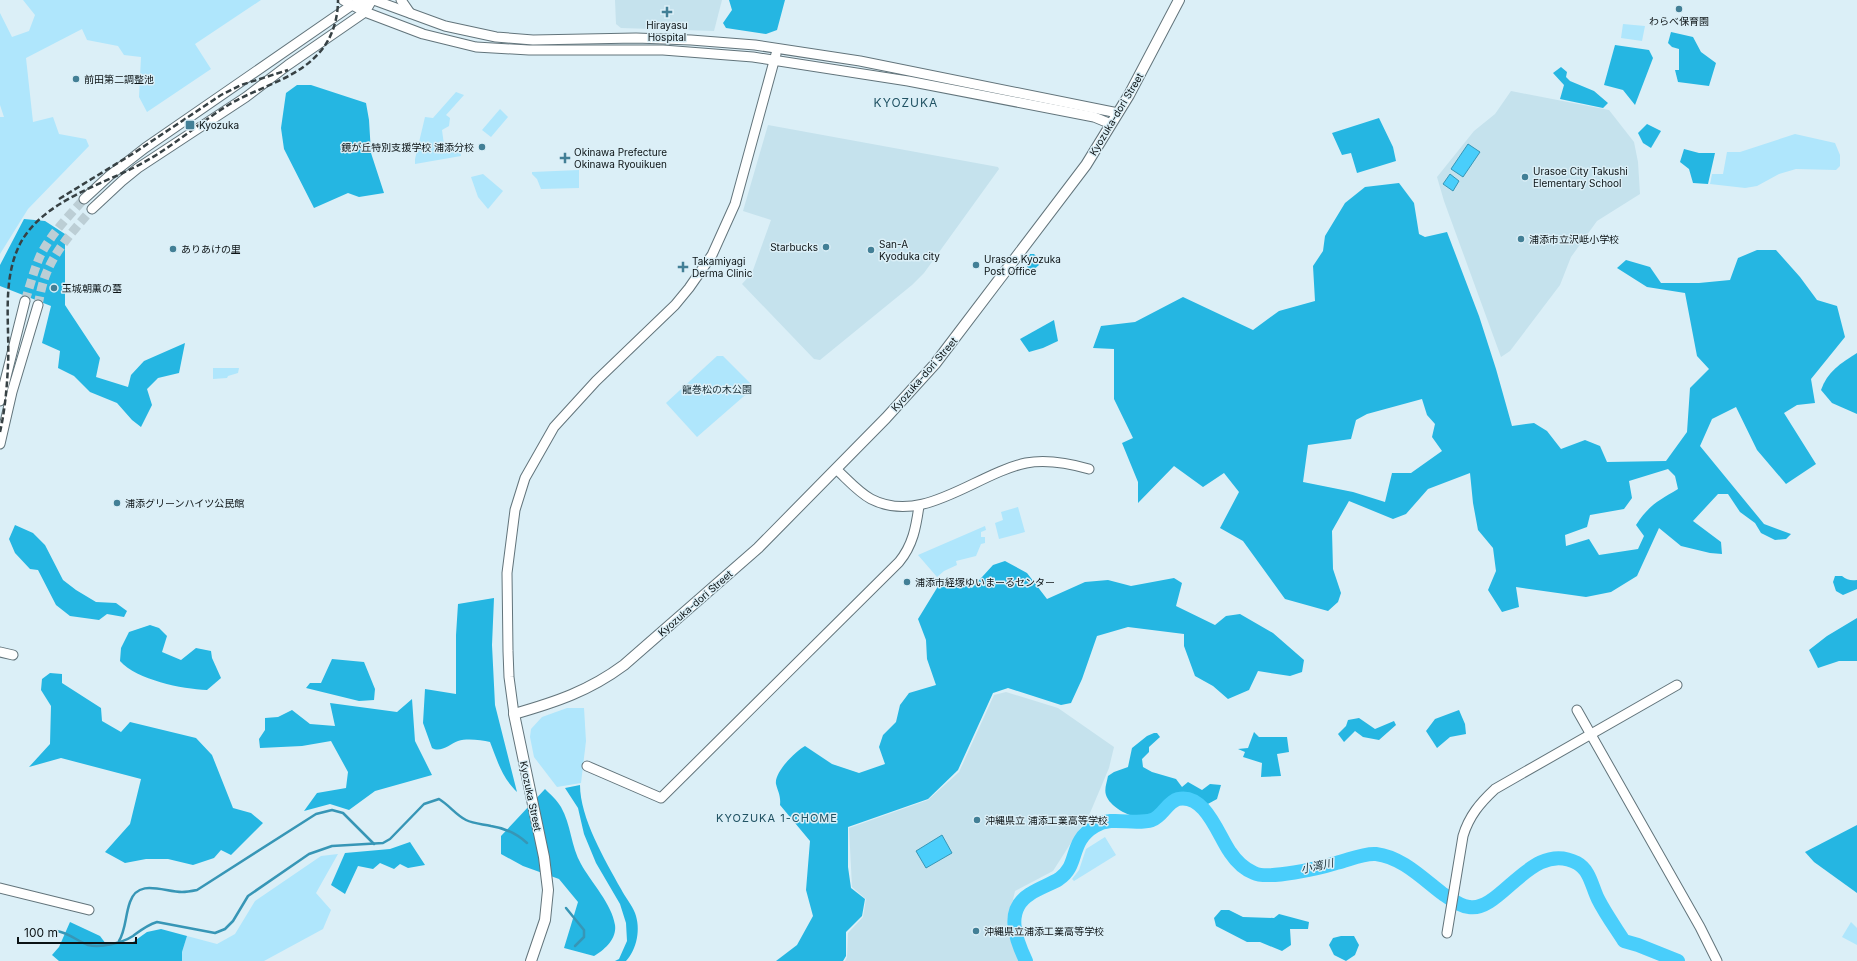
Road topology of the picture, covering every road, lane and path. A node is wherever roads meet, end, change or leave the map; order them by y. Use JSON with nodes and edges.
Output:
{"nodes":[{"id":1,"x":343,"y":0,"type":"edge"},
{"id":2,"x":372,"y":0,"type":"edge"},
{"id":3,"x":401,"y":0,"type":"edge"},
{"id":4,"x":1179,"y":0,"type":"edge"},
{"id":5,"x":352,"y":5,"type":"junction"},
{"id":6,"x":365,"y":12,"type":"junction"},
{"id":7,"x":410,"y":13,"type":"junction"},
{"id":8,"x":777,"y":48,"type":"junction"},
{"id":9,"x":775,"y":60,"type":"junction"},
{"id":10,"x":1118,"y":113,"type":"junction"},
{"id":11,"x":1111,"y":124,"type":"junction"},
{"id":12,"x":84,"y":199,"type":"tunnel mouth"},
{"id":13,"x":92,"y":209,"type":"tunnel mouth"},
{"id":14,"x":25,"y":301,"type":"tunnel mouth"},
{"id":15,"x":38,"y":304,"type":"tunnel mouth"},
{"id":16,"x":0,"y":401,"type":"edge"},
{"id":17,"x":0,"y":444,"type":"edge"},
{"id":18,"x":836,"y":469,"type":"junction"},
{"id":19,"x":1089,"y":469,"type":"dead end"},
{"id":20,"x":919,"y":506,"type":"junction"},
{"id":21,"x":0,"y":652,"type":"edge"},
{"id":22,"x":12,"y":655,"type":"dead end"},
{"id":23,"x":1677,"y":685,"type":"dead end"},
{"id":24,"x":1577,"y":710,"type":"dead end"},
{"id":25,"x":514,"y":714,"type":"junction"},
{"id":26,"x":1591,"y":733,"type":"junction"},
{"id":27,"x":587,"y":766,"type":"dead end"},
{"id":28,"x":0,"y":888,"type":"edge"},
{"id":29,"x":89,"y":910,"type":"dead end"},
{"id":30,"x":1447,"y":933,"type":"dead end"},
{"id":31,"x":531,"y":961,"type":"edge"},
{"id":32,"x":1717,"y":961,"type":"edge"}],
"edges":[{"from":1,"to":5,"type":"street"},
{"from":2,"to":5,"type":"street"},
{"from":2,"to":6,"type":"street"},
{"from":2,"to":7,"type":"street"},
{"from":3,"to":7,"type":"street"},
{"from":4,"to":10,"type":"main road","name":"Kyozuka-dori Street"},
{"from":5,"to":6,"type":"street"},
{"from":5,"to":12,"type":"street"},
{"from":6,"to":9,"type":"street"},
{"from":6,"to":13,"type":"street"},
{"from":7,"to":8,"type":"street"},
{"from":8,"to":9,"type":"street"},
{"from":8,"to":10,"type":"street"},
{"from":9,"to":11,"type":"street"},
{"from":9,"to":25,"type":"street"},
{"from":10,"to":11,"type":"main road","name":"Kyozuka-dori Street"},
{"from":11,"to":18,"type":"main road","name":"Kyozuka-dori Street"},
{"from":14,"to":16,"type":"street"},
{"from":15,"to":17,"type":"street"},
{"from":18,"to":20,"type":"street"},
{"from":18,"to":25,"type":"main road","name":"Kyozuka-dori Street"},
{"from":19,"to":20,"type":"street"},
{"from":20,"to":27,"type":"street"},
{"from":21,"to":22,"type":"street"},
{"from":23,"to":26,"type":"street"},
{"from":24,"to":26,"type":"street"},
{"from":25,"to":31,"type":"main road","name":"Kyozuka Street"},
{"from":26,"to":30,"type":"street"},
{"from":26,"to":32,"type":"street"},
{"from":28,"to":29,"type":"street"}]}
